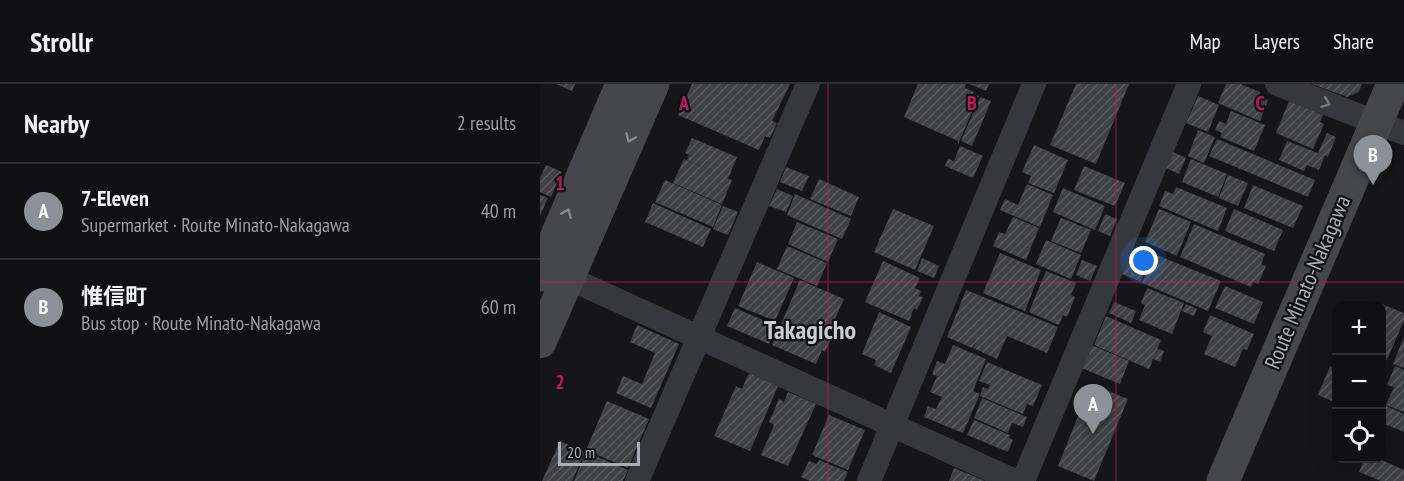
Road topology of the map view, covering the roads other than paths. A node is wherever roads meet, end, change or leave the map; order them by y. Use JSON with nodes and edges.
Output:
{"nodes":[{"id":1,"x":622,"y":84,"type":"edge"},
{"id":2,"x":654,"y":84,"type":"edge"},
{"id":3,"x":808,"y":84,"type":"edge"},
{"id":4,"x":1034,"y":84,"type":"edge"},
{"id":5,"x":1189,"y":84,"type":"edge"},
{"id":6,"x":1277,"y":84,"type":"edge"},
{"id":7,"x":1393,"y":84,"type":"edge"},
{"id":8,"x":1390,"y":128,"type":"edge"},
{"id":9,"x":548,"y":271,"type":"edge"},
{"id":10,"x":700,"y":338,"type":"junction"},
{"id":11,"x":540,"y":342,"type":"edge"},
{"id":12,"x":892,"y":425,"type":"junction"},
{"id":13,"x":637,"y":481,"type":"edge"},
{"id":14,"x":869,"y":481,"type":"edge"},
{"id":15,"x":1015,"y":481,"type":"edge"},
{"id":16,"x":1023,"y":481,"type":"edge"},
{"id":17,"x":1223,"y":481,"type":"edge"}],
"edges":[{"from":9,"to":1,"type":"street","one_way":true},
{"from":2,"to":9,"type":"street","one_way":true},
{"from":3,"to":10,"type":"street"},
{"from":4,"to":12,"type":"street"},
{"from":5,"to":16,"type":"street"},
{"from":6,"to":8,"type":"street","one_way":true},
{"from":7,"to":8,"type":"street","name":"Route Minato-Nakagawa"},
{"from":8,"to":17,"type":"street","name":"Route Minato-Nakagawa"},
{"from":9,"to":10,"type":"street"},
{"from":9,"to":11,"type":"street"},
{"from":10,"to":12,"type":"street"},
{"from":10,"to":13,"type":"street"},
{"from":12,"to":14,"type":"street"},
{"from":12,"to":15,"type":"street"}]}
